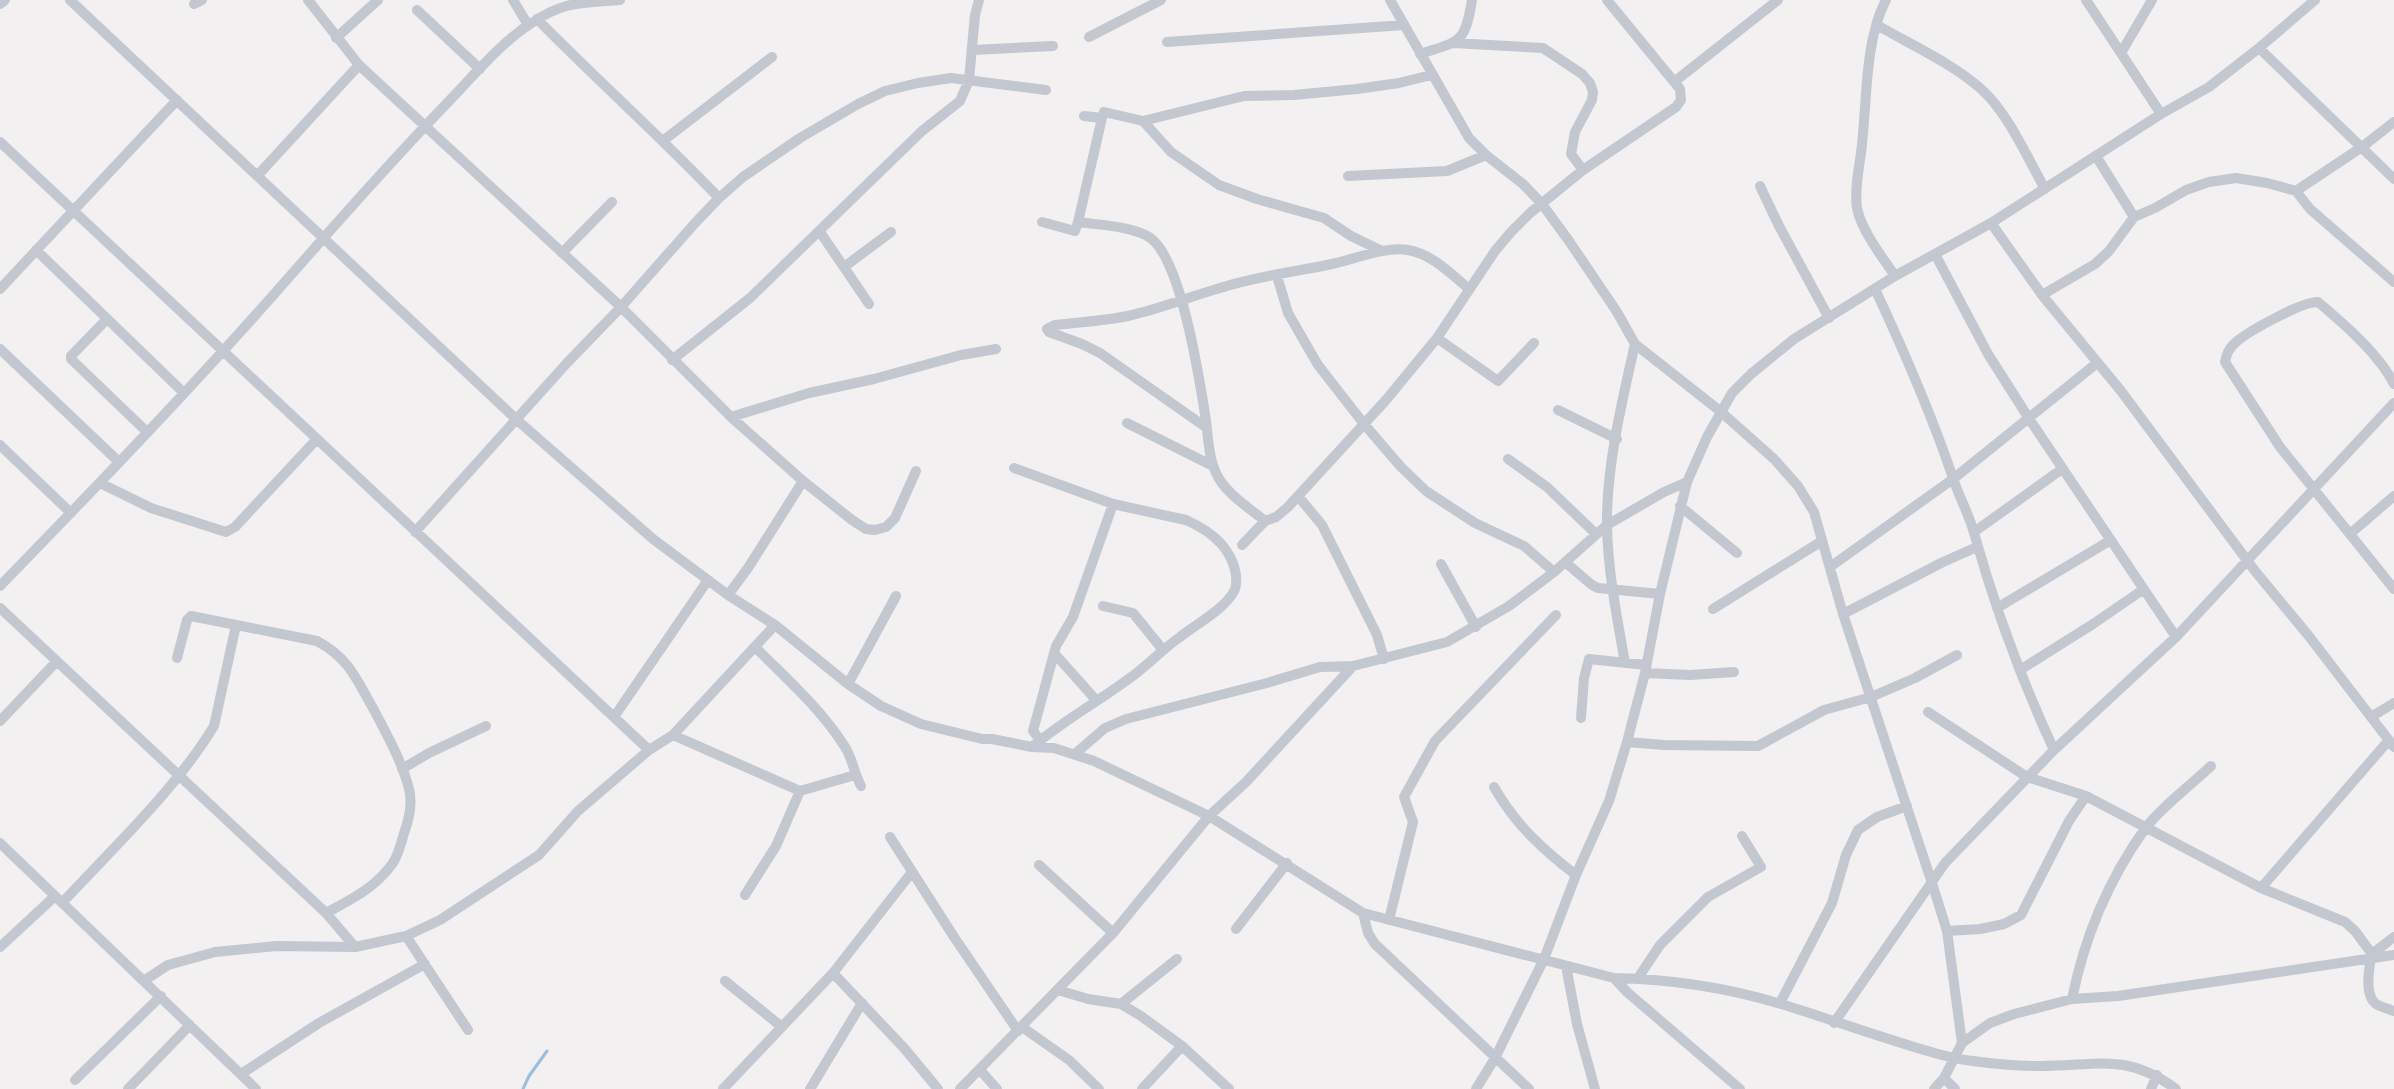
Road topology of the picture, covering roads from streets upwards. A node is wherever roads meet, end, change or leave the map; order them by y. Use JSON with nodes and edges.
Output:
{"nodes":[{"id":1,"x":5,"y":0,"type":"edge"},
{"id":2,"x":70,"y":0,"type":"edge"},
{"id":3,"x":308,"y":0,"type":"edge"},
{"id":4,"x":378,"y":0,"type":"edge"},
{"id":5,"x":513,"y":0,"type":"edge"},
{"id":6,"x":590,"y":0,"type":"edge"},
{"id":7,"x":620,"y":0,"type":"edge"},
{"id":8,"x":979,"y":0,"type":"edge"},
{"id":9,"x":1161,"y":0,"type":"edge"},
{"id":10,"x":1390,"y":0,"type":"edge"},
{"id":11,"x":1472,"y":0,"type":"edge"},
{"id":12,"x":1607,"y":0,"type":"edge"},
{"id":13,"x":1778,"y":0,"type":"edge"},
{"id":14,"x":1886,"y":0,"type":"edge"},
{"id":15,"x":2086,"y":0,"type":"edge"},
{"id":16,"x":2152,"y":0,"type":"edge"},
{"id":17,"x":2315,"y":0,"type":"edge"},
{"id":18,"x":0,"y":4,"type":"edge"},
{"id":19,"x":417,"y":10,"type":"dead end"},
{"id":20,"x":533,"y":22,"type":"junction"},
{"id":21,"x":1404,"y":25,"type":"junction"},
{"id":22,"x":1877,"y":26,"type":"junction"},
{"id":23,"x":1089,"y":37,"type":"dead end"},
{"id":24,"x":336,"y":38,"type":"junction"},
{"id":25,"x":1167,"y":42,"type":"dead end"},
{"id":26,"x":1453,"y":43,"type":"junction"},
{"id":27,"x":1053,"y":46,"type":"dead end"},
{"id":28,"x":2259,"y":48,"type":"junction"},
{"id":29,"x":973,"y":50,"type":"junction"},
{"id":30,"x":2121,"y":53,"type":"junction"},
{"id":31,"x":1420,"y":54,"type":"junction"},
{"id":32,"x":772,"y":57,"type":"dead end"},
{"id":33,"x":359,"y":65,"type":"junction"},
{"id":34,"x":480,"y":69,"type":"junction"},
{"id":35,"x":1431,"y":75,"type":"junction"},
{"id":36,"x":969,"y":80,"type":"junction"},
{"id":37,"x":1674,"y":82,"type":"junction"},
{"id":38,"x":1046,"y":90,"type":"dead end"},
{"id":39,"x":177,"y":100,"type":"junction"},
{"id":40,"x":2161,"y":114,"type":"junction"},
{"id":41,"x":1084,"y":116,"type":"dead end"},
{"id":42,"x":1102,"y":118,"type":"junction"},
{"id":43,"x":1143,"y":121,"type":"junction"},
{"id":44,"x":2394,"y":122,"type":"edge"},
{"id":45,"x":424,"y":126,"type":"junction"},
{"id":46,"x":664,"y":140,"type":"junction"},
{"id":47,"x":0,"y":142,"type":"edge"},
{"id":48,"x":2362,"y":147,"type":"junction"},
{"id":49,"x":1486,"y":155,"type":"junction"},
{"id":50,"x":2096,"y":156,"type":"junction"},
{"id":51,"x":1583,"y":170,"type":"junction"},
{"id":52,"x":258,"y":176,"type":"junction"},
{"id":53,"x":1348,"y":176,"type":"dead end"},
{"id":54,"x":2394,"y":179,"type":"edge"},
{"id":55,"x":1761,"y":186,"type":"dead end"},
{"id":56,"x":2045,"y":189,"type":"junction"},
{"id":57,"x":2296,"y":191,"type":"junction"},
{"id":58,"x":719,"y":198,"type":"junction"},
{"id":59,"x":612,"y":202,"type":"dead end"},
{"id":60,"x":1542,"y":204,"type":"junction"},
{"id":61,"x":73,"y":210,"type":"junction"},
{"id":62,"x":2134,"y":217,"type":"junction"},
{"id":63,"x":1042,"y":222,"type":"dead end"},
{"id":64,"x":1078,"y":222,"type":"junction"},
{"id":65,"x":1991,"y":222,"type":"junction"},
{"id":66,"x":820,"y":232,"type":"junction"},
{"id":67,"x":891,"y":232,"type":"dead end"},
{"id":68,"x":324,"y":238,"type":"junction"},
{"id":69,"x":36,"y":250,"type":"junction"},
{"id":70,"x":1380,"y":250,"type":"junction"},
{"id":71,"x":562,"y":253,"type":"junction"},
{"id":72,"x":1935,"y":254,"type":"junction"},
{"id":73,"x":844,"y":267,"type":"junction"},
{"id":74,"x":1277,"y":276,"type":"junction"},
{"id":75,"x":1895,"y":276,"type":"junction"},
{"id":76,"x":2394,"y":282,"type":"edge"},
{"id":77,"x":0,"y":289,"type":"edge"},
{"id":78,"x":1469,"y":289,"type":"junction"},
{"id":79,"x":1875,"y":289,"type":"junction"},
{"id":80,"x":2042,"y":295,"type":"junction"},
{"id":81,"x":1182,"y":302,"type":"junction"},
{"id":82,"x":869,"y":304,"type":"dead end"},
{"id":83,"x":621,"y":307,"type":"junction"},
{"id":84,"x":1830,"y":318,"type":"junction"},
{"id":85,"x":107,"y":319,"type":"junction"},
{"id":86,"x":1437,"y":338,"type":"junction"},
{"id":87,"x":1534,"y":343,"type":"dead end"},
{"id":88,"x":1635,"y":344,"type":"junction"},
{"id":89,"x":996,"y":349,"type":"dead end"},
{"id":90,"x":0,"y":350,"type":"edge"},
{"id":91,"x":223,"y":352,"type":"junction"},
{"id":92,"x":672,"y":360,"type":"junction"},
{"id":93,"x":2097,"y":363,"type":"junction"},
{"id":94,"x":2394,"y":384,"type":"edge"},
{"id":95,"x":184,"y":393,"type":"junction"},
{"id":96,"x":2394,"y":403,"type":"edge"},
{"id":97,"x":1558,"y":410,"type":"dead end"},
{"id":98,"x":1720,"y":411,"type":"junction"},
{"id":99,"x":731,"y":417,"type":"junction"},
{"id":100,"x":2028,"y":417,"type":"junction"},
{"id":101,"x":517,"y":420,"type":"junction"},
{"id":102,"x":1127,"y":423,"type":"dead end"},
{"id":103,"x":1364,"y":424,"type":"junction"},
{"id":104,"x":1207,"y":428,"type":"junction"},
{"id":105,"x":147,"y":432,"type":"junction"},
{"id":106,"x":1617,"y":439,"type":"junction"},
{"id":107,"x":316,"y":440,"type":"junction"},
{"id":108,"x":0,"y":445,"type":"edge"},
{"id":109,"x":1508,"y":459,"type":"dead end"},
{"id":110,"x":119,"y":462,"type":"junction"},
{"id":111,"x":1213,"y":466,"type":"junction"},
{"id":112,"x":1014,"y":468,"type":"dead end"},
{"id":113,"x":2062,"y":469,"type":"junction"},
{"id":114,"x":916,"y":471,"type":"dead end"},
{"id":115,"x":1953,"y":479,"type":"junction"},
{"id":116,"x":803,"y":481,"type":"junction"},
{"id":117,"x":1687,"y":482,"type":"junction"},
{"id":118,"x":100,"y":483,"type":"junction"},
{"id":119,"x":2315,"y":489,"type":"junction"},
{"id":120,"x":1298,"y":496,"type":"junction"},
{"id":121,"x":2394,"y":496,"type":"edge"},
{"id":122,"x":1113,"y":504,"type":"junction"},
{"id":123,"x":1680,"y":506,"type":"junction"},
{"id":124,"x":71,"y":513,"type":"junction"},
{"id":125,"x":1265,"y":521,"type":"junction"},
{"id":126,"x":1607,"y":525,"type":"junction"},
{"id":127,"x":415,"y":532,"type":"junction"},
{"id":128,"x":1974,"y":532,"type":"junction"},
{"id":129,"x":2351,"y":533,"type":"junction"},
{"id":130,"x":1596,"y":534,"type":"junction"},
{"id":131,"x":2111,"y":540,"type":"junction"},
{"id":132,"x":1822,"y":541,"type":"junction"},
{"id":133,"x":1242,"y":545,"type":"dead end"},
{"id":134,"x":1977,"y":547,"type":"junction"},
{"id":135,"x":1737,"y":553,"type":"dead end"},
{"id":136,"x":2249,"y":561,"type":"junction"},
{"id":137,"x":1565,"y":562,"type":"junction"},
{"id":138,"x":1441,"y":564,"type":"dead end"},
{"id":139,"x":1830,"y":567,"type":"junction"},
{"id":140,"x":1554,"y":572,"type":"junction"},
{"id":141,"x":708,"y":580,"type":"junction"},
{"id":142,"x":0,"y":586,"type":"edge"},
{"id":143,"x":2144,"y":589,"type":"junction"},
{"id":144,"x":2394,"y":589,"type":"edge"},
{"id":145,"x":1612,"y":590,"type":"junction"},
{"id":146,"x":1660,"y":594,"type":"junction"},
{"id":147,"x":728,"y":595,"type":"junction"},
{"id":148,"x":896,"y":596,"type":"dead end"},
{"id":149,"x":1103,"y":606,"type":"dead end"},
{"id":150,"x":0,"y":608,"type":"edge"},
{"id":151,"x":1997,"y":608,"type":"junction"},
{"id":152,"x":1713,"y":609,"type":"dead end"},
{"id":153,"x":1843,"y":614,"type":"junction"},
{"id":154,"x":1556,"y":615,"type":"dead end"},
{"id":155,"x":236,"y":625,"type":"junction"},
{"id":156,"x":776,"y":626,"type":"junction"},
{"id":157,"x":1476,"y":627,"type":"junction"},
{"id":158,"x":2176,"y":637,"type":"junction"},
{"id":159,"x":755,"y":646,"type":"junction"},
{"id":160,"x":1163,"y":650,"type":"junction"},
{"id":161,"x":1054,"y":653,"type":"junction"},
{"id":162,"x":1957,"y":655,"type":"dead end"},
{"id":163,"x":177,"y":658,"type":"dead end"},
{"id":164,"x":1384,"y":660,"type":"junction"},
{"id":165,"x":57,"y":661,"type":"junction"},
{"id":166,"x":1625,"y":663,"type":"junction"},
{"id":167,"x":1353,"y":666,"type":"junction"},
{"id":168,"x":1645,"y":669,"type":"junction"},
{"id":169,"x":2020,"y":670,"type":"junction"},
{"id":170,"x":1734,"y":672,"type":"dead end"},
{"id":171,"x":848,"y":684,"type":"junction"},
{"id":172,"x":1871,"y":697,"type":"junction"},
{"id":173,"x":1096,"y":700,"type":"junction"},
{"id":174,"x":2394,"y":703,"type":"edge"},
{"id":175,"x":1928,"y":712,"type":"dead end"},
{"id":176,"x":614,"y":717,"type":"junction"},
{"id":177,"x":2371,"y":717,"type":"junction"},
{"id":178,"x":1581,"y":718,"type":"dead end"},
{"id":179,"x":0,"y":721,"type":"edge"},
{"id":180,"x":486,"y":726,"type":"dead end"},
{"id":181,"x":673,"y":735,"type":"junction"},
{"id":182,"x":1627,"y":742,"type":"junction"},
{"id":183,"x":2392,"y":743,"type":"edge"},
{"id":184,"x":1036,"y":744,"type":"junction"},
{"id":185,"x":649,"y":750,"type":"junction"},
{"id":186,"x":2054,"y":750,"type":"junction"},
{"id":187,"x":1076,"y":753,"type":"junction"},
{"id":188,"x":2211,"y":766,"type":"dead end"},
{"id":189,"x":402,"y":769,"type":"junction"},
{"id":190,"x":855,"y":775,"type":"junction"},
{"id":191,"x":178,"y":777,"type":"junction"},
{"id":192,"x":2027,"y":777,"type":"junction"},
{"id":193,"x":861,"y":786,"type":"dead end"},
{"id":194,"x":1494,"y":787,"type":"dead end"},
{"id":195,"x":800,"y":791,"type":"junction"},
{"id":196,"x":2086,"y":796,"type":"junction"},
{"id":197,"x":1906,"y":806,"type":"junction"},
{"id":198,"x":1209,"y":816,"type":"junction"},
{"id":199,"x":2145,"y":829,"type":"junction"},
{"id":200,"x":1742,"y":836,"type":"dead end"},
{"id":201,"x":891,"y":837,"type":"dead end"},
{"id":202,"x":0,"y":843,"type":"edge"},
{"id":203,"x":9,"y":851,"type":"junction"},
{"id":204,"x":0,"y":860,"type":"edge"},
{"id":205,"x":1287,"y":863,"type":"junction"},
{"id":206,"x":1039,"y":865,"type":"dead end"},
{"id":207,"x":912,"y":872,"type":"junction"},
{"id":208,"x":1576,"y":875,"type":"junction"},
{"id":209,"x":1932,"y":883,"type":"junction"},
{"id":210,"x":2261,"y":888,"type":"junction"},
{"id":211,"x":745,"y":895,"type":"dead end"},
{"id":212,"x":58,"y":900,"type":"junction"},
{"id":213,"x":326,"y":913,"type":"junction"},
{"id":214,"x":1363,"y":913,"type":"junction"},
{"id":215,"x":1389,"y":920,"type":"junction"},
{"id":216,"x":1236,"y":929,"type":"dead end"},
{"id":217,"x":1947,"y":931,"type":"junction"},
{"id":218,"x":1113,"y":933,"type":"junction"},
{"id":219,"x":406,"y":936,"type":"junction"},
{"id":220,"x":2394,"y":937,"type":"edge"},
{"id":221,"x":0,"y":946,"type":"edge"},
{"id":222,"x":355,"y":947,"type":"junction"},
{"id":223,"x":2394,"y":955,"type":"edge"},
{"id":224,"x":2371,"y":956,"type":"junction"},
{"id":225,"x":1177,"y":959,"type":"dead end"},
{"id":226,"x":1544,"y":959,"type":"junction"},
{"id":227,"x":425,"y":964,"type":"junction"},
{"id":228,"x":1566,"y":966,"type":"junction"},
{"id":229,"x":833,"y":973,"type":"junction"},
{"id":230,"x":1614,"y":978,"type":"junction"},
{"id":231,"x":1638,"y":978,"type":"junction"},
{"id":232,"x":145,"y":980,"type":"junction"},
{"id":233,"x":724,"y":981,"type":"dead end"},
{"id":234,"x":1058,"y":990,"type":"junction"},
{"id":235,"x":161,"y":996,"type":"junction"},
{"id":236,"x":2072,"y":999,"type":"junction"},
{"id":237,"x":862,"y":1004,"type":"junction"},
{"id":238,"x":1121,"y":1004,"type":"junction"},
{"id":239,"x":1780,"y":1004,"type":"junction"},
{"id":240,"x":2394,"y":1011,"type":"edge"},
{"id":241,"x":1834,"y":1023,"type":"junction"},
{"id":242,"x":190,"y":1025,"type":"junction"},
{"id":243,"x":782,"y":1027,"type":"junction"},
{"id":244,"x":1020,"y":1029,"type":"junction"},
{"id":245,"x":468,"y":1030,"type":"dead end"},
{"id":246,"x":1962,"y":1043,"type":"junction"},
{"id":247,"x":1182,"y":1046,"type":"junction"},
{"id":248,"x":1495,"y":1058,"type":"junction"},
{"id":249,"x":1955,"y":1059,"type":"junction"},
{"id":250,"x":980,"y":1070,"type":"junction"},
{"id":251,"x":241,"y":1074,"type":"junction"},
{"id":252,"x":2157,"y":1075,"type":"junction"},
{"id":253,"x":1944,"y":1078,"type":"junction"},
{"id":254,"x":75,"y":1080,"type":"dead end"},
{"id":255,"x":128,"y":1089,"type":"edge"},
{"id":256,"x":256,"y":1089,"type":"edge"},
{"id":257,"x":723,"y":1089,"type":"edge"},
{"id":258,"x":810,"y":1089,"type":"edge"},
{"id":259,"x":938,"y":1089,"type":"edge"},
{"id":260,"x":960,"y":1089,"type":"edge"},
{"id":261,"x":997,"y":1089,"type":"edge"},
{"id":262,"x":1099,"y":1089,"type":"edge"},
{"id":263,"x":1143,"y":1089,"type":"edge"},
{"id":264,"x":1229,"y":1089,"type":"edge"},
{"id":265,"x":1476,"y":1089,"type":"edge"},
{"id":266,"x":1529,"y":1089,"type":"edge"},
{"id":267,"x":1595,"y":1089,"type":"edge"},
{"id":268,"x":1740,"y":1089,"type":"edge"},
{"id":269,"x":1934,"y":1089,"type":"edge"},
{"id":270,"x":1955,"y":1089,"type":"edge"},
{"id":271,"x":2151,"y":1089,"type":"edge"},
{"id":272,"x":2176,"y":1089,"type":"edge"}],
"edges":[{"from":1,"to":18,"type":"street"},
{"from":2,"to":39,"type":"street"},
{"from":3,"to":24,"type":"street"},
{"from":4,"to":24,"type":"street"},
{"from":5,"to":20,"type":"street"},
{"from":6,"to":7,"type":"street"},
{"from":6,"to":20,"type":"street"},
{"from":8,"to":29,"type":"street"},
{"from":9,"to":23,"type":"street"},
{"from":10,"to":21,"type":"street"},
{"from":11,"to":26,"type":"street"},
{"from":12,"to":37,"type":"street"},
{"from":13,"to":37,"type":"street"},
{"from":14,"to":22,"type":"street"},
{"from":15,"to":30,"type":"street"},
{"from":16,"to":30,"type":"street"},
{"from":17,"to":28,"type":"street"},
{"from":19,"to":34,"type":"street"},
{"from":20,"to":34,"type":"street"},
{"from":20,"to":46,"type":"street"},
{"from":21,"to":25,"type":"street"},
{"from":21,"to":31,"type":"street"},
{"from":22,"to":56,"type":"street"},
{"from":22,"to":75,"type":"street"},
{"from":24,"to":33,"type":"street"},
{"from":26,"to":31,"type":"street"},
{"from":26,"to":51,"type":"street"},
{"from":27,"to":29,"type":"street"},
{"from":28,"to":40,"type":"street"},
{"from":28,"to":48,"type":"street"},
{"from":29,"to":36,"type":"street"},
{"from":30,"to":40,"type":"street"},
{"from":31,"to":35,"type":"street"},
{"from":32,"to":46,"type":"street"},
{"from":33,"to":45,"type":"street"},
{"from":33,"to":52,"type":"street"},
{"from":34,"to":45,"type":"street"},
{"from":35,"to":43,"type":"street"},
{"from":35,"to":49,"type":"street"},
{"from":36,"to":38,"type":"street"},
{"from":36,"to":58,"type":"street"},
{"from":36,"to":66,"type":"street"},
{"from":37,"to":51,"type":"street"},
{"from":39,"to":52,"type":"street"},
{"from":39,"to":61,"type":"street"},
{"from":40,"to":50,"type":"street"},
{"from":41,"to":42,"type":"street"},
{"from":42,"to":43,"type":"street"},
{"from":42,"to":64,"type":"street"},
{"from":43,"to":70,"type":"street"},
{"from":44,"to":48,"type":"street"},
{"from":45,"to":68,"type":"street"},
{"from":45,"to":71,"type":"street"},
{"from":46,"to":58,"type":"street"},
{"from":47,"to":61,"type":"street"},
{"from":48,"to":54,"type":"street"},
{"from":48,"to":57,"type":"street"},
{"from":49,"to":53,"type":"street"},
{"from":49,"to":60,"type":"street"},
{"from":50,"to":56,"type":"street"},
{"from":50,"to":62,"type":"street"},
{"from":51,"to":60,"type":"street"},
{"from":52,"to":68,"type":"street"},
{"from":55,"to":84,"type":"street"},
{"from":56,"to":65,"type":"street"},
{"from":57,"to":62,"type":"street"},
{"from":57,"to":76,"type":"street"},
{"from":58,"to":83,"type":"street"},
{"from":59,"to":71,"type":"street"},
{"from":60,"to":78,"type":"street"},
{"from":60,"to":88,"type":"street"},
{"from":61,"to":69,"type":"street"},
{"from":61,"to":91,"type":"street"},
{"from":62,"to":80,"type":"street"},
{"from":63,"to":64,"type":"street"},
{"from":64,"to":81,"type":"street"},
{"from":65,"to":72,"type":"street"},
{"from":65,"to":80,"type":"street"},
{"from":66,"to":73,"type":"street"},
{"from":66,"to":92,"type":"street"},
{"from":67,"to":73,"type":"street"},
{"from":68,"to":91,"type":"street"},
{"from":68,"to":101,"type":"street"},
{"from":69,"to":77,"type":"street"},
{"from":69,"to":85,"type":"street"},
{"from":70,"to":74,"type":"street"},
{"from":70,"to":78,"type":"street"},
{"from":71,"to":83,"type":"street"},
{"from":72,"to":75,"type":"street"},
{"from":72,"to":100,"type":"street"},
{"from":73,"to":82,"type":"street"},
{"from":74,"to":81,"type":"street"},
{"from":74,"to":103,"type":"street"},
{"from":75,"to":79,"type":"street"},
{"from":78,"to":86,"type":"street"},
{"from":79,"to":84,"type":"street"},
{"from":79,"to":115,"type":"street"},
{"from":80,"to":93,"type":"street"},
{"from":81,"to":104,"type":"street"},
{"from":81,"to":104,"type":"street"},
{"from":83,"to":92,"type":"street"},
{"from":83,"to":101,"type":"street"},
{"from":84,"to":98,"type":"street"},
{"from":85,"to":95,"type":"street"},
{"from":85,"to":105,"type":"street"},
{"from":86,"to":87,"type":"street"},
{"from":86,"to":103,"type":"street"},
{"from":88,"to":98,"type":"street"},
{"from":88,"to":106,"type":"street"},
{"from":89,"to":99,"type":"street"},
{"from":90,"to":110,"type":"street"},
{"from":91,"to":95,"type":"street"},
{"from":91,"to":107,"type":"street"},
{"from":92,"to":99,"type":"street"},
{"from":93,"to":100,"type":"street"},
{"from":93,"to":136,"type":"street"},
{"from":94,"to":119,"type":"street"},
{"from":95,"to":105,"type":"street"},
{"from":96,"to":119,"type":"street"},
{"from":97,"to":106,"type":"street"},
{"from":98,"to":117,"type":"street"},
{"from":98,"to":132,"type":"street"},
{"from":99,"to":116,"type":"street"},
{"from":100,"to":113,"type":"street"},
{"from":100,"to":115,"type":"street"},
{"from":101,"to":127,"type":"street"},
{"from":101,"to":141,"type":"street"},
{"from":102,"to":111,"type":"street"},
{"from":103,"to":120,"type":"street"},
{"from":103,"to":140,"type":"street"},
{"from":104,"to":111,"type":"street"},
{"from":105,"to":110,"type":"street"},
{"from":106,"to":126,"type":"street"},
{"from":107,"to":118,"type":"street"},
{"from":107,"to":127,"type":"street"},
{"from":108,"to":124,"type":"street"},
{"from":109,"to":130,"type":"street"},
{"from":110,"to":118,"type":"street"},
{"from":111,"to":125,"type":"street"},
{"from":112,"to":122,"type":"street"},
{"from":113,"to":128,"type":"street"},
{"from":113,"to":131,"type":"street"},
{"from":114,"to":116,"type":"street"},
{"from":115,"to":128,"type":"street"},
{"from":115,"to":139,"type":"street"},
{"from":116,"to":147,"type":"street"},
{"from":117,"to":123,"type":"street"},
{"from":117,"to":126,"type":"street"},
{"from":118,"to":124,"type":"street"},
{"from":119,"to":129,"type":"street"},
{"from":119,"to":136,"type":"street"},
{"from":120,"to":125,"type":"street"},
{"from":120,"to":164,"type":"street"},
{"from":121,"to":129,"type":"street"},
{"from":122,"to":160,"type":"street"},
{"from":122,"to":161,"type":"street"},
{"from":123,"to":135,"type":"street"},
{"from":123,"to":146,"type":"street"},
{"from":124,"to":142,"type":"street"},
{"from":125,"to":133,"type":"street"},
{"from":126,"to":130,"type":"street"},
{"from":126,"to":145,"type":"street"},
{"from":127,"to":176,"type":"street"},
{"from":128,"to":134,"type":"street"},
{"from":129,"to":144,"type":"street"},
{"from":130,"to":137,"type":"street"},
{"from":131,"to":143,"type":"street"},
{"from":131,"to":151,"type":"street"},
{"from":132,"to":139,"type":"street"},
{"from":132,"to":152,"type":"street"},
{"from":134,"to":151,"type":"street"},
{"from":134,"to":153,"type":"street"},
{"from":136,"to":158,"type":"street"},
{"from":136,"to":177,"type":"street"},
{"from":137,"to":140,"type":"street"},
{"from":137,"to":145,"type":"street"},
{"from":138,"to":157,"type":"street"},
{"from":139,"to":153,"type":"street"},
{"from":140,"to":157,"type":"street"},
{"from":141,"to":147,"type":"street"},
{"from":141,"to":176,"type":"street"},
{"from":143,"to":158,"type":"street"},
{"from":143,"to":169,"type":"street"},
{"from":145,"to":146,"type":"street"},
{"from":145,"to":166,"type":"street"},
{"from":146,"to":168,"type":"street"},
{"from":147,"to":156,"type":"street"},
{"from":148,"to":171,"type":"street"},
{"from":149,"to":160,"type":"street"},
{"from":150,"to":165,"type":"street"},
{"from":151,"to":169,"type":"street"},
{"from":153,"to":172,"type":"street"},
{"from":154,"to":215,"type":"street"},
{"from":155,"to":163,"type":"street"},
{"from":155,"to":189,"type":"street"},
{"from":155,"to":191,"type":"street"},
{"from":156,"to":159,"type":"street"},
{"from":156,"to":171,"type":"street"},
{"from":157,"to":164,"type":"street"},
{"from":158,"to":186,"type":"street"},
{"from":159,"to":181,"type":"street"},
{"from":159,"to":190,"type":"street"},
{"from":160,"to":173,"type":"street"},
{"from":161,"to":173,"type":"street"},
{"from":161,"to":184,"type":"street"},
{"from":162,"to":172,"type":"street"},
{"from":164,"to":167,"type":"street"},
{"from":165,"to":179,"type":"street"},
{"from":165,"to":191,"type":"street"},
{"from":166,"to":168,"type":"street"},
{"from":166,"to":178,"type":"street"},
{"from":167,"to":187,"type":"street"},
{"from":167,"to":198,"type":"street"},
{"from":168,"to":170,"type":"street"},
{"from":168,"to":182,"type":"street"},
{"from":169,"to":186,"type":"street"},
{"from":171,"to":184,"type":"street"},
{"from":172,"to":182,"type":"street"},
{"from":172,"to":197,"type":"street"},
{"from":173,"to":184,"type":"street"},
{"from":174,"to":177,"type":"street"},
{"from":175,"to":192,"type":"street"},
{"from":176,"to":185,"type":"street"},
{"from":177,"to":183,"type":"street"},
{"from":180,"to":189,"type":"street"},
{"from":181,"to":185,"type":"street"},
{"from":181,"to":195,"type":"street"},
{"from":182,"to":208,"type":"street"},
{"from":183,"to":210,"type":"street"},
{"from":184,"to":187,"type":"street"},
{"from":185,"to":219,"type":"street"},
{"from":186,"to":192,"type":"street"},
{"from":187,"to":198,"type":"street"},
{"from":188,"to":199,"type":"street"},
{"from":189,"to":213,"type":"street"},
{"from":190,"to":193,"type":"street"},
{"from":190,"to":195,"type":"street"},
{"from":191,"to":212,"type":"street"},
{"from":191,"to":213,"type":"street"},
{"from":192,"to":196,"type":"street"},
{"from":192,"to":209,"type":"street"},
{"from":194,"to":208,"type":"street"},
{"from":195,"to":211,"type":"street"},
{"from":196,"to":199,"type":"street"},
{"from":196,"to":217,"type":"street"},
{"from":197,"to":209,"type":"street"},
{"from":197,"to":239,"type":"street"},
{"from":198,"to":205,"type":"street"},
{"from":198,"to":218,"type":"street"},
{"from":199,"to":210,"type":"street"},
{"from":199,"to":236,"type":"street"},
{"from":200,"to":231,"type":"street"},
{"from":201,"to":207,"type":"street"},
{"from":202,"to":203,"type":"street"},
{"from":203,"to":204,"type":"street"},
{"from":203,"to":212,"type":"street"},
{"from":205,"to":214,"type":"street"},
{"from":205,"to":216,"type":"street"},
{"from":206,"to":218,"type":"street"},
{"from":207,"to":229,"type":"street"},
{"from":207,"to":244,"type":"street"},
{"from":208,"to":226,"type":"street"},
{"from":209,"to":217,"type":"street"},
{"from":209,"to":241,"type":"street"},
{"from":210,"to":224,"type":"street"},
{"from":212,"to":221,"type":"street"},
{"from":212,"to":232,"type":"street"},
{"from":213,"to":222,"type":"street"},
{"from":214,"to":215,"type":"street"},
{"from":214,"to":248,"type":"street"},
{"from":215,"to":226,"type":"street"},
{"from":217,"to":246,"type":"street"},
{"from":218,"to":234,"type":"street"},
{"from":219,"to":222,"type":"street"},
{"from":219,"to":227,"type":"street"},
{"from":220,"to":224,"type":"street"},
{"from":222,"to":232,"type":"street"},
{"from":223,"to":224,"type":"street"},
{"from":224,"to":236,"type":"street"},
{"from":224,"to":240,"type":"street"},
{"from":225,"to":238,"type":"street"},
{"from":226,"to":228,"type":"street"},
{"from":226,"to":248,"type":"street"},
{"from":227,"to":245,"type":"street"},
{"from":227,"to":251,"type":"street"},
{"from":228,"to":230,"type":"street"},
{"from":228,"to":267,"type":"street"},
{"from":229,"to":237,"type":"street"},
{"from":229,"to":243,"type":"street"},
{"from":230,"to":231,"type":"street"},
{"from":230,"to":268,"type":"street"},
{"from":231,"to":239,"type":"street"},
{"from":232,"to":235,"type":"street"},
{"from":233,"to":243,"type":"street"},
{"from":234,"to":238,"type":"street"},
{"from":234,"to":244,"type":"street"},
{"from":235,"to":242,"type":"street"},
{"from":235,"to":254,"type":"street"},
{"from":236,"to":246,"type":"street"},
{"from":237,"to":258,"type":"street"},
{"from":237,"to":259,"type":"street"},
{"from":238,"to":247,"type":"street"},
{"from":239,"to":241,"type":"street"},
{"from":241,"to":249,"type":"street"},
{"from":242,"to":251,"type":"street"},
{"from":242,"to":255,"type":"street"},
{"from":243,"to":257,"type":"street"},
{"from":244,"to":250,"type":"street"},
{"from":244,"to":262,"type":"street"},
{"from":246,"to":249,"type":"street"},
{"from":247,"to":263,"type":"street"},
{"from":247,"to":264,"type":"street"},
{"from":248,"to":265,"type":"street"},
{"from":248,"to":266,"type":"street"},
{"from":249,"to":252,"type":"street"},
{"from":249,"to":253,"type":"street"},
{"from":250,"to":260,"type":"street"},
{"from":250,"to":261,"type":"street"},
{"from":251,"to":256,"type":"street"},
{"from":252,"to":271,"type":"street"},
{"from":252,"to":272,"type":"street"},
{"from":253,"to":269,"type":"street"},
{"from":253,"to":270,"type":"street"}]}
